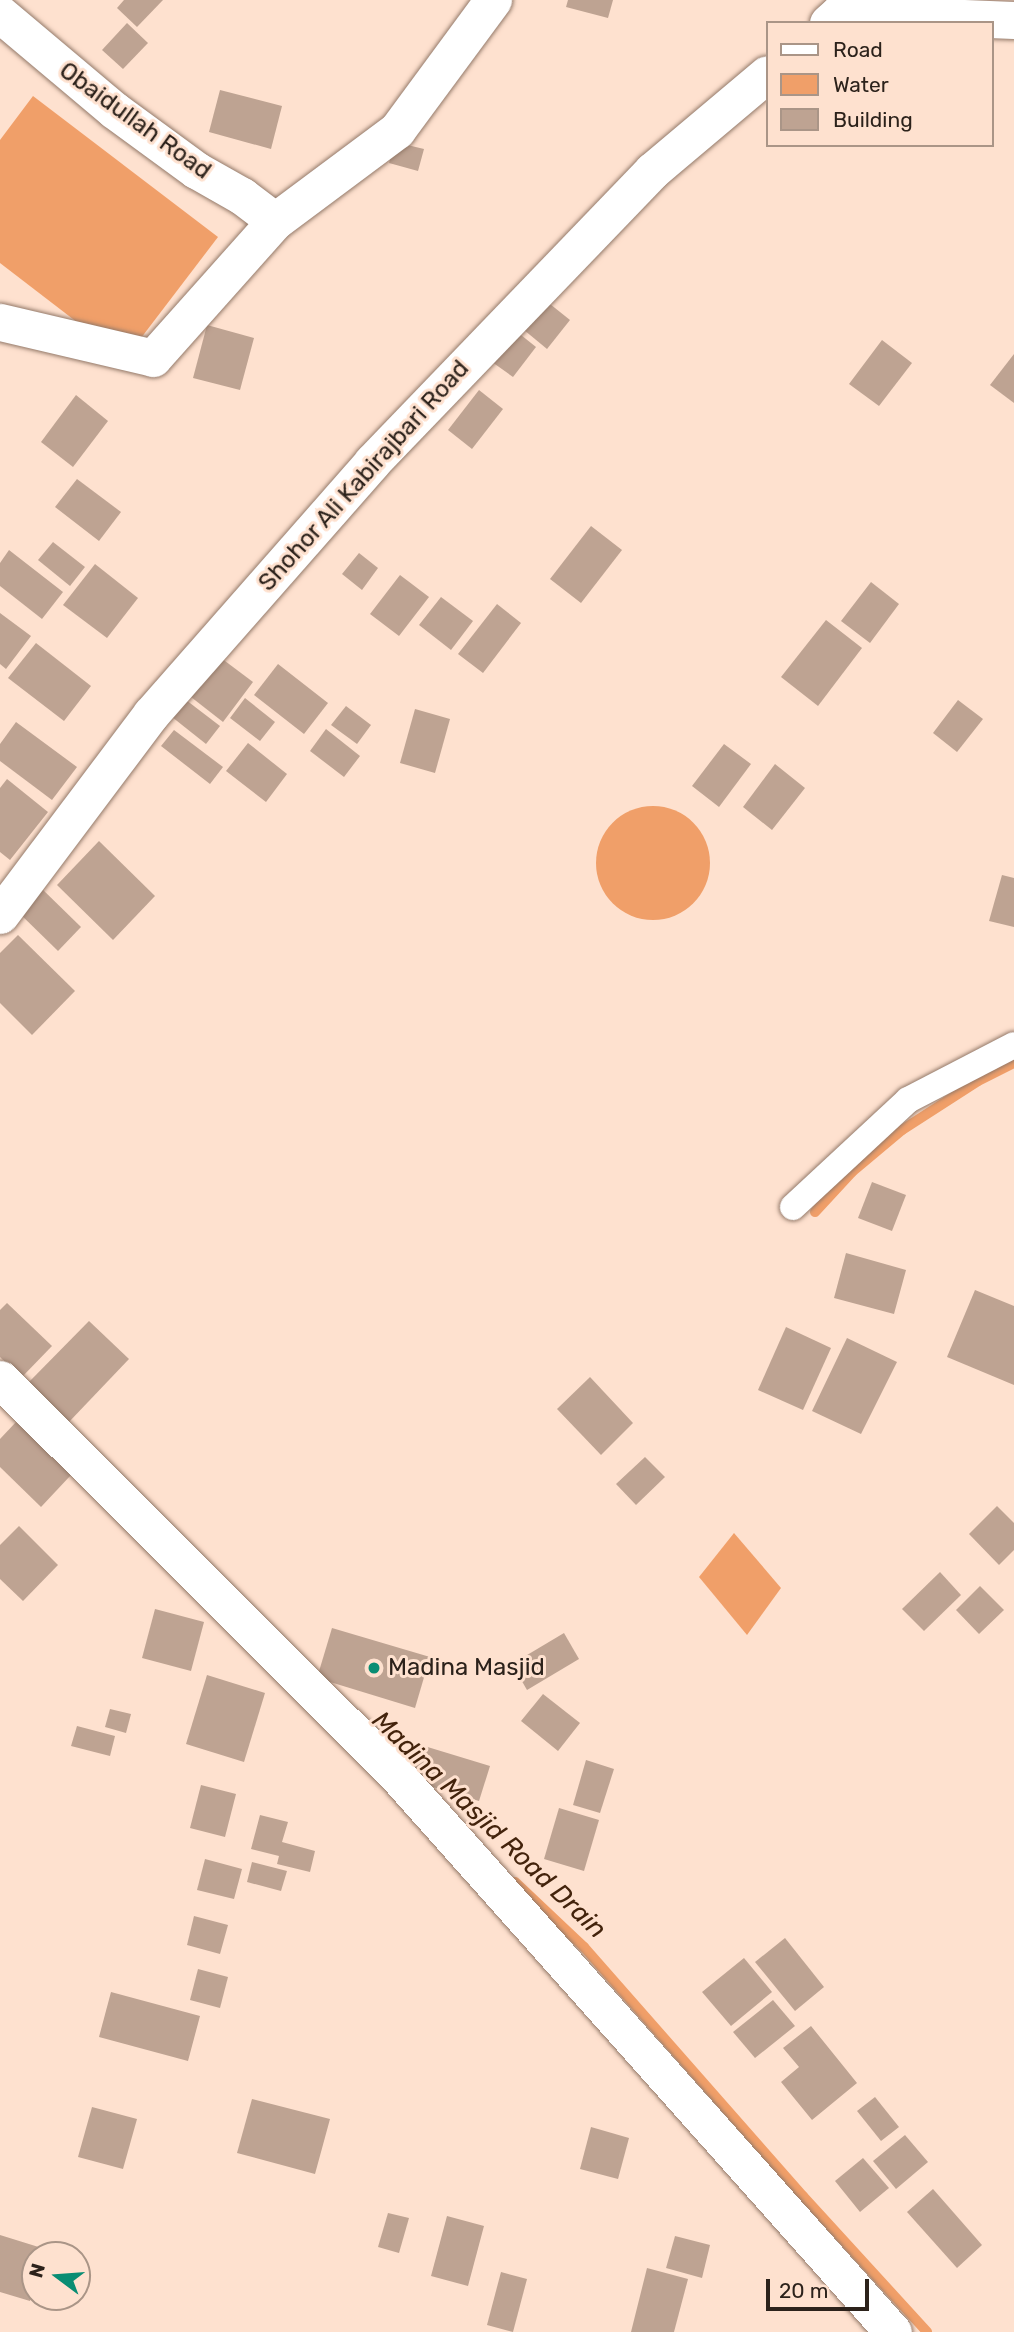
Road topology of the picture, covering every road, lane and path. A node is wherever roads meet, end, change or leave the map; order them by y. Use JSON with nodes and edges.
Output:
{"nodes":[{"id":1,"x":493,"y":0,"type":"edge"},
{"id":2,"x":0,"y":14,"type":"edge"},
{"id":3,"x":1014,"y":20,"type":"edge"},
{"id":4,"x":830,"y":21,"type":"edge"},
{"id":5,"x":766,"y":75,"type":"edge"},
{"id":6,"x":275,"y":221,"type":"junction"},
{"id":7,"x":0,"y":322,"type":"edge"},
{"id":8,"x":0,"y":915,"type":"edge"},
{"id":9,"x":1014,"y":1045,"type":"edge"},
{"id":10,"x":793,"y":1207,"type":"dead end"},
{"id":11,"x":0,"y":1379,"type":"edge"},
{"id":12,"x":893,"y":2332,"type":"edge"}],
"edges":[{"from":1,"to":6,"type":"street"},
{"from":2,"to":6,"type":"street","name":"Obaidullah Road"},
{"from":3,"to":4,"type":"street"},
{"from":5,"to":8,"type":"street","name":"Shohor Ali Kabirajbari Road"},
{"from":6,"to":7,"type":"street"},
{"from":9,"to":10,"type":"street"},
{"from":11,"to":12,"type":"street"}]}
